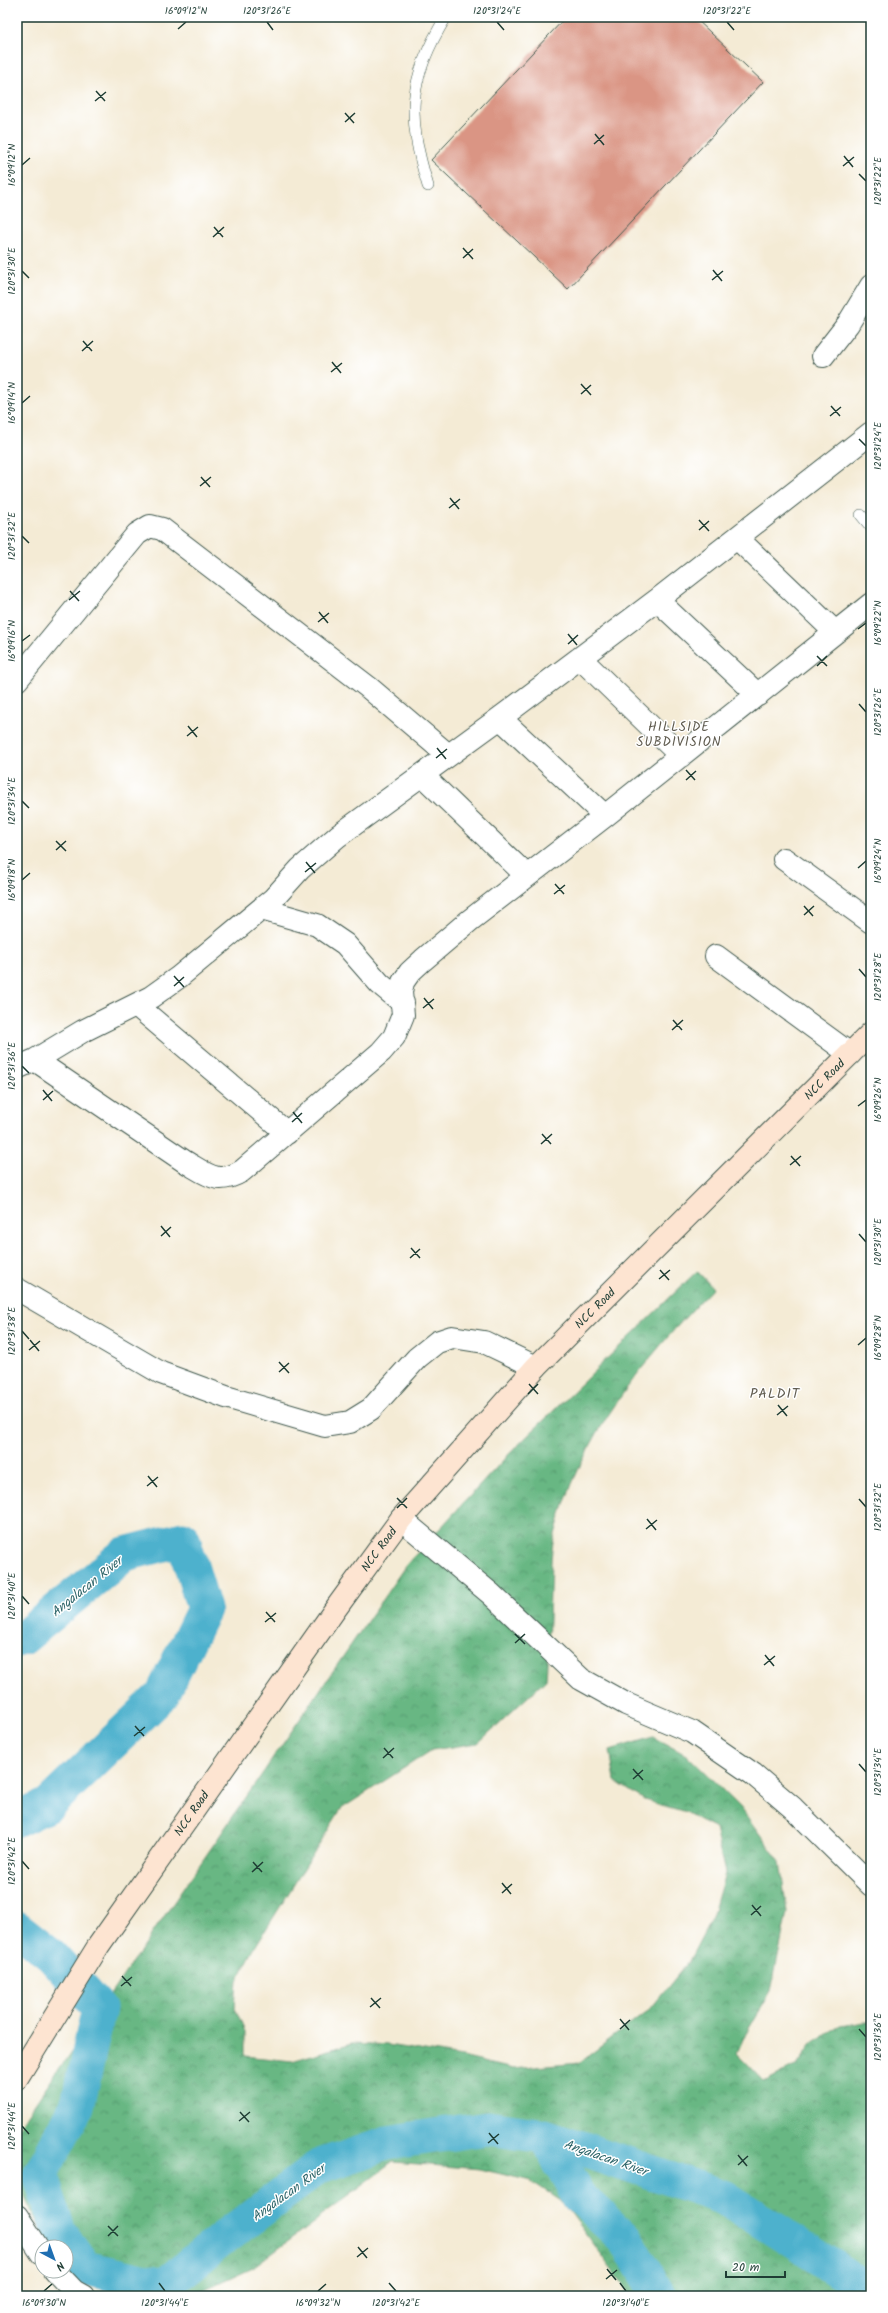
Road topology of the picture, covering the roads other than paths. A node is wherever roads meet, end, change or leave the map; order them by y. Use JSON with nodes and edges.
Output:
{"nodes":[{"id":1,"x":446,"y":17,"type":"edge"},
{"id":2,"x":428,"y":186,"type":"dead end"},
{"id":3,"x":871,"y":286,"type":"edge"},
{"id":4,"x":823,"y":356,"type":"dead end"},
{"id":5,"x":871,"y":433,"type":"edge"},
{"id":6,"x":861,"y":515,"type":"dead end"},
{"id":7,"x":871,"y":527,"type":"edge"},
{"id":8,"x":737,"y":538,"type":"junction"},
{"id":9,"x":657,"y":600,"type":"junction"},
{"id":10,"x":871,"y":604,"type":"edge"},
{"id":11,"x":836,"y":632,"type":"junction"},
{"id":12,"x":580,"y":658,"type":"junction"},
{"id":13,"x":17,"y":680,"type":"edge"},
{"id":14,"x":758,"y":694,"type":"junction"},
{"id":15,"x":500,"y":718,"type":"junction"},
{"id":16,"x":448,"y":756,"type":"junction"},
{"id":17,"x":681,"y":756,"type":"junction"},
{"id":18,"x":422,"y":775,"type":"junction"},
{"id":19,"x":605,"y":816,"type":"junction"},
{"id":20,"x":784,"y":860,"type":"dead end"},
{"id":21,"x":527,"y":876,"type":"junction"},
{"id":22,"x":262,"y":909,"type":"junction"},
{"id":23,"x":871,"y":922,"type":"edge"},
{"id":24,"x":716,"y":956,"type":"dead end"},
{"id":25,"x":403,"y":1003,"type":"junction"},
{"id":26,"x":136,"y":1005,"type":"junction"},
{"id":27,"x":871,"y":1033,"type":"edge"},
{"id":28,"x":850,"y":1054,"type":"junction"},
{"id":29,"x":26,"y":1064,"type":"edge"},
{"id":30,"x":287,"y":1133,"type":"junction"},
{"id":31,"x":17,"y":1289,"type":"edge"},
{"id":32,"x":536,"y":1367,"type":"junction"},
{"id":33,"x":401,"y":1519,"type":"junction"},
{"id":34,"x":871,"y":1885,"type":"edge"},
{"id":35,"x":17,"y":2078,"type":"edge"},
{"id":36,"x":17,"y":2216,"type":"edge"},
{"id":37,"x":34,"y":2242,"type":"edge"},
{"id":38,"x":63,"y":2279,"type":"edge"},
{"id":39,"x":83,"y":2296,"type":"edge"}],
"edges":[{"from":1,"to":2,"type":"lane"},
{"from":3,"to":4,"type":"street"},
{"from":5,"to":8,"type":"street"},
{"from":6,"to":7,"type":"lane"},
{"from":8,"to":9,"type":"street"},
{"from":8,"to":11,"type":"street"},
{"from":9,"to":12,"type":"street"},
{"from":9,"to":14,"type":"street"},
{"from":10,"to":11,"type":"street"},
{"from":11,"to":14,"type":"street"},
{"from":12,"to":15,"type":"street"},
{"from":12,"to":17,"type":"street"},
{"from":13,"to":16,"type":"street"},
{"from":14,"to":17,"type":"street"},
{"from":15,"to":16,"type":"street"},
{"from":15,"to":19,"type":"street"},
{"from":16,"to":18,"type":"street"},
{"from":17,"to":19,"type":"street"},
{"from":18,"to":21,"type":"street"},
{"from":18,"to":22,"type":"street"},
{"from":19,"to":21,"type":"street"},
{"from":20,"to":23,"type":"street"},
{"from":21,"to":25,"type":"street"},
{"from":22,"to":25,"type":"street"},
{"from":22,"to":26,"type":"street"},
{"from":24,"to":28,"type":"street"},
{"from":25,"to":30,"type":"street"},
{"from":26,"to":29,"type":"street"},
{"from":26,"to":30,"type":"street"},
{"from":27,"to":28,"type":"street","name":"NCC Road"},
{"from":28,"to":32,"type":"street","name":"NCC Road"},
{"from":29,"to":30,"type":"street"},
{"from":31,"to":32,"type":"street"},
{"from":32,"to":33,"type":"street","name":"NCC Road"},
{"from":33,"to":34,"type":"street"},
{"from":33,"to":35,"type":"street","name":"NCC Road"},
{"from":36,"to":37,"type":"street"},
{"from":38,"to":39,"type":"street"}]}
